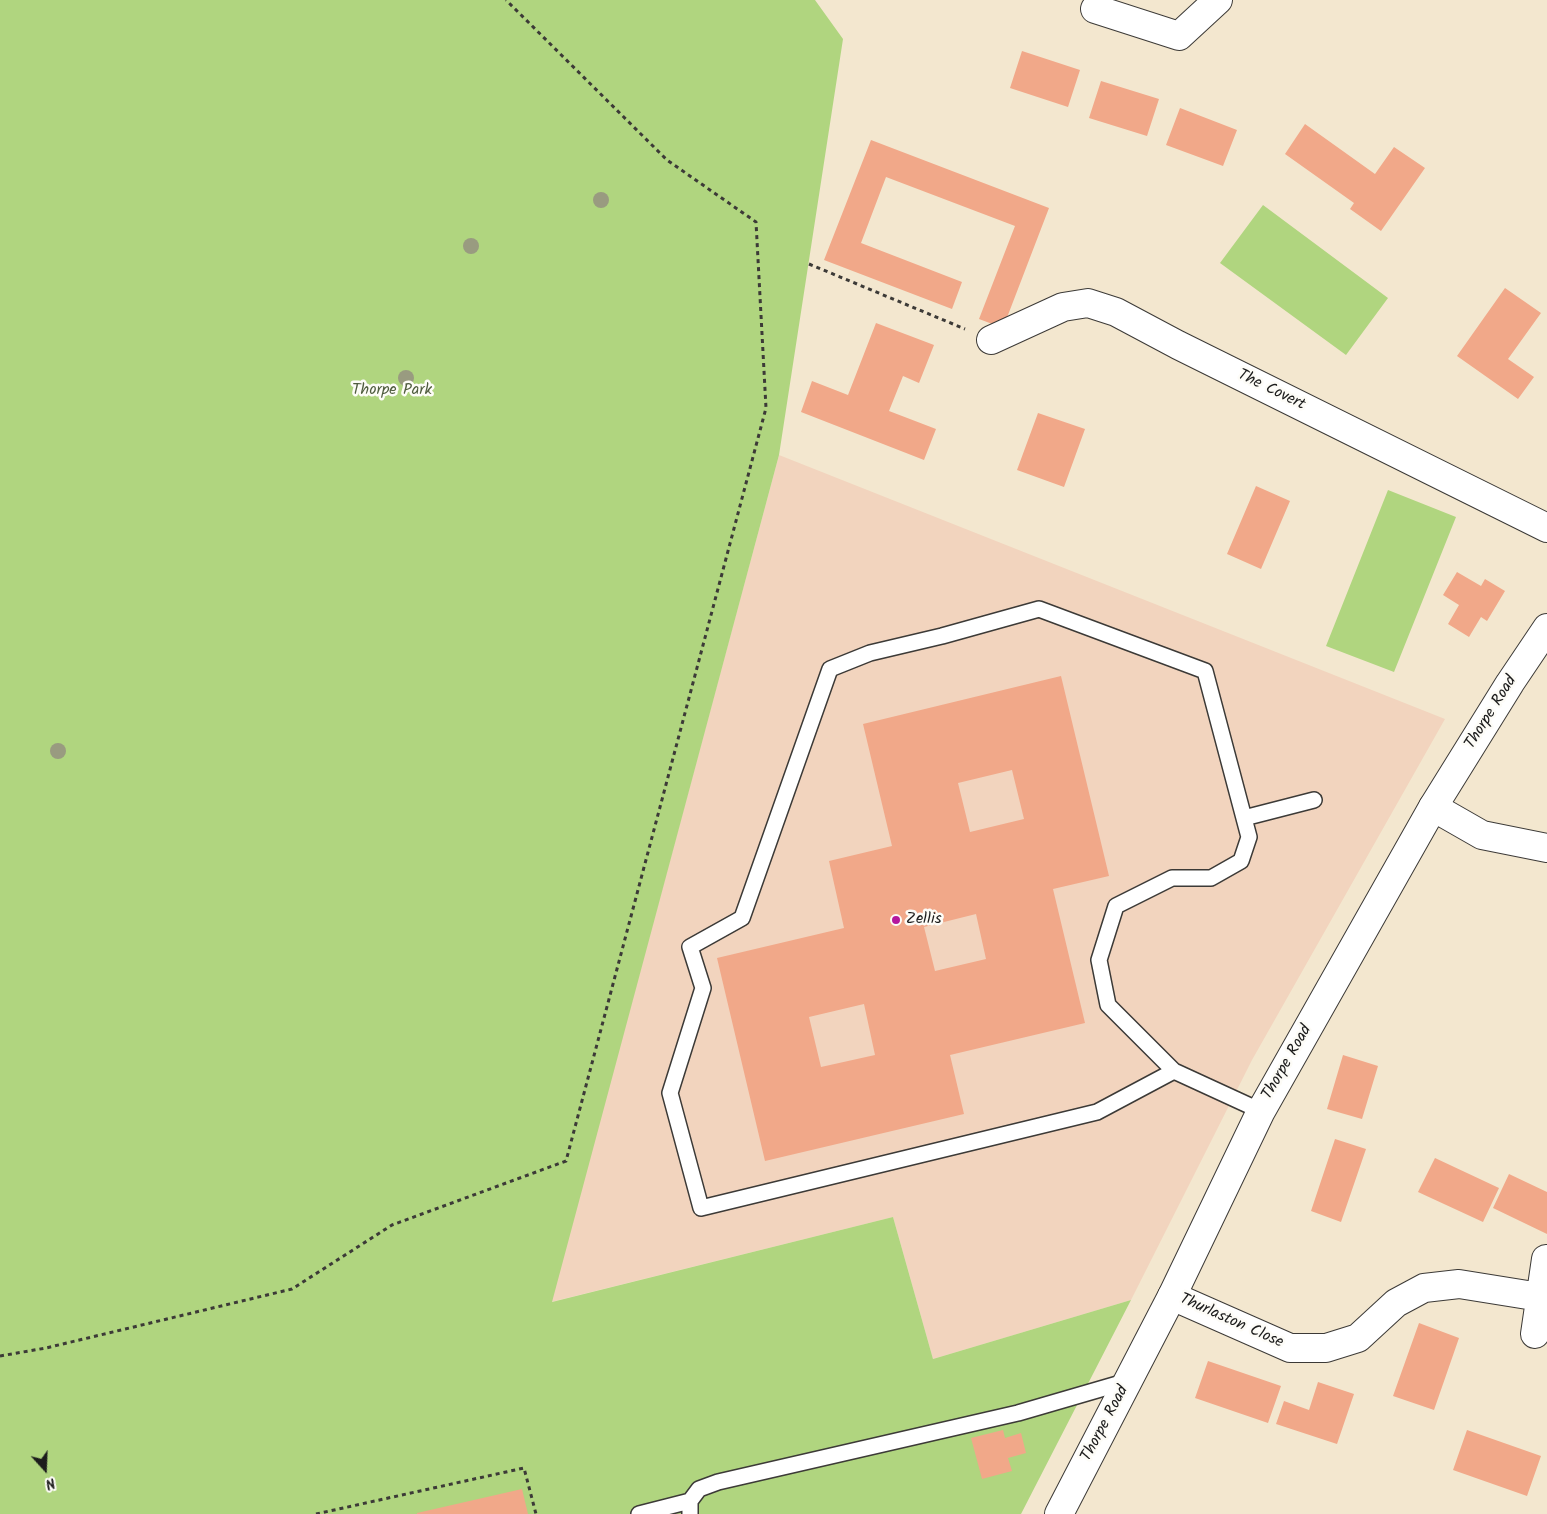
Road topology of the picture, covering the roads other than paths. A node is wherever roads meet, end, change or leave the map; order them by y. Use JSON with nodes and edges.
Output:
{"nodes":[{"id":1,"x":1218,"y":0,"type":"edge"},
{"id":2,"x":1095,"y":9,"type":"dead end"},
{"id":3,"x":991,"y":340,"type":"road end"},
{"id":4,"x":1547,"y":528,"type":"edge"},
{"id":5,"x":1547,"y":628,"type":"edge"},
{"id":6,"x":1314,"y":800,"type":"dead end"},
{"id":7,"x":1433,"y":807,"type":"junction"},
{"id":8,"x":1244,"y":818,"type":"junction"},
{"id":9,"x":1547,"y":848,"type":"edge"},
{"id":10,"x":1174,"y":1071,"type":"junction"},
{"id":11,"x":1261,"y":1111,"type":"junction"},
{"id":12,"x":1546,"y":1259,"type":"edge"},
{"id":13,"x":1172,"y":1296,"type":"junction"},
{"id":14,"x":1540,"y":1297,"type":"junction"},
{"id":15,"x":1535,"y":1334,"type":"dead end"},
{"id":16,"x":1128,"y":1381,"type":"junction"},
{"id":17,"x":690,"y":1508,"type":"edge"},
{"id":18,"x":639,"y":1514,"type":"edge"},
{"id":19,"x":1059,"y":1514,"type":"edge"}],
"edges":[{"from":1,"to":2,"type":"street"},
{"from":3,"to":4,"type":"street","name":"The Covert"},
{"from":5,"to":7,"type":"street","name":"Thorpe Road"},
{"from":6,"to":8,"type":"lane"},
{"from":7,"to":9,"type":"street"},
{"from":7,"to":11,"type":"street","name":"Thorpe Road"},
{"from":8,"to":10,"type":"lane"},
{"from":8,"to":10,"type":"lane"},
{"from":10,"to":11,"type":"lane"},
{"from":11,"to":13,"type":"street","name":"Thorpe Road"},
{"from":12,"to":14,"type":"street"},
{"from":13,"to":14,"type":"street","name":"Thurlaston Close"},
{"from":13,"to":16,"type":"street","name":"Thorpe Road"},
{"from":14,"to":15,"type":"street"},
{"from":16,"to":17,"type":"lane"},
{"from":16,"to":19,"type":"street","name":"Thorpe Road"},
{"from":17,"to":18,"type":"lane"}]}
